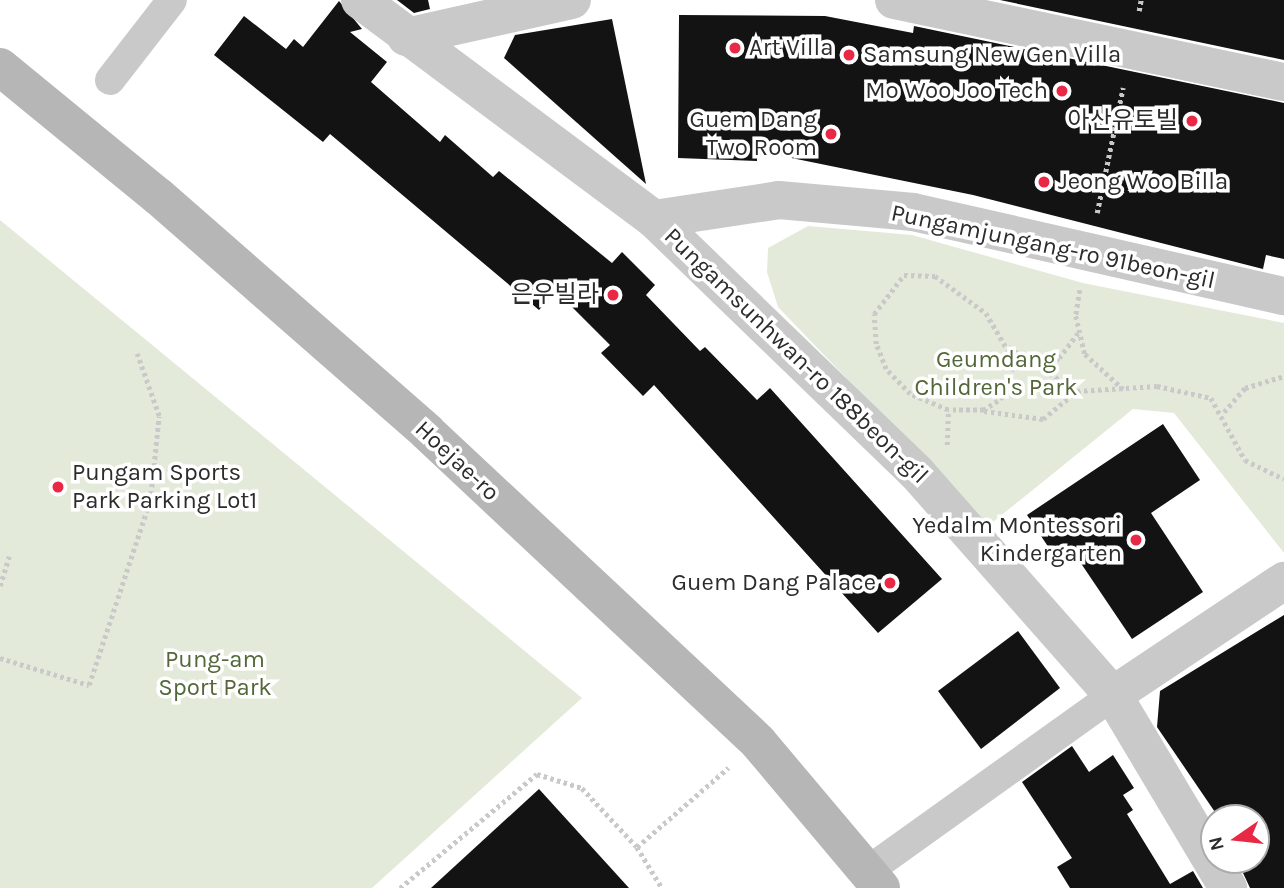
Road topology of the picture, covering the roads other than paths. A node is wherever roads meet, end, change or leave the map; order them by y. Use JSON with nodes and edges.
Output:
{"nodes":[{"id":1,"x":172,"y":0,"type":"edge"},
{"id":2,"x":360,"y":0,"type":"edge"},
{"id":3,"x":572,"y":0,"type":"edge"},
{"id":4,"x":894,"y":0,"type":"edge"},
{"id":5,"x":406,"y":37,"type":"junction"},
{"id":6,"x":0,"y":67,"type":"edge"},
{"id":7,"x":110,"y":80,"type":"dead end"},
{"id":8,"x":1284,"y":82,"type":"edge"},
{"id":9,"x":654,"y":219,"type":"junction"},
{"id":10,"x":1284,"y":296,"type":"edge"},
{"id":11,"x":1284,"y":581,"type":"edge"},
{"id":12,"x":1113,"y":695,"type":"junction"},
{"id":13,"x":875,"y":879,"type":"edge"},
{"id":14,"x":1228,"y":888,"type":"edge"}],
"edges":[{"from":1,"to":7,"type":"street"},
{"from":2,"to":5,"type":"street","name":"Pungamsunhwan-ro 188beon-gil"},
{"from":3,"to":5,"type":"street"},
{"from":4,"to":8,"type":"street"},
{"from":5,"to":9,"type":"street","name":"Pungamsunhwan-ro 188beon-gil"},
{"from":6,"to":13,"type":"main road","name":"Hoejae-ro"},
{"from":9,"to":10,"type":"street","name":"Pungamjungang-ro 91beon-gil"},
{"from":9,"to":12,"type":"street","name":"Pungamsunhwan-ro 188beon-gil"},
{"from":11,"to":12,"type":"street"},
{"from":12,"to":13,"type":"street"},
{"from":12,"to":14,"type":"street","name":"Pungamsunhwan-ro 188beon-gil"}]}
